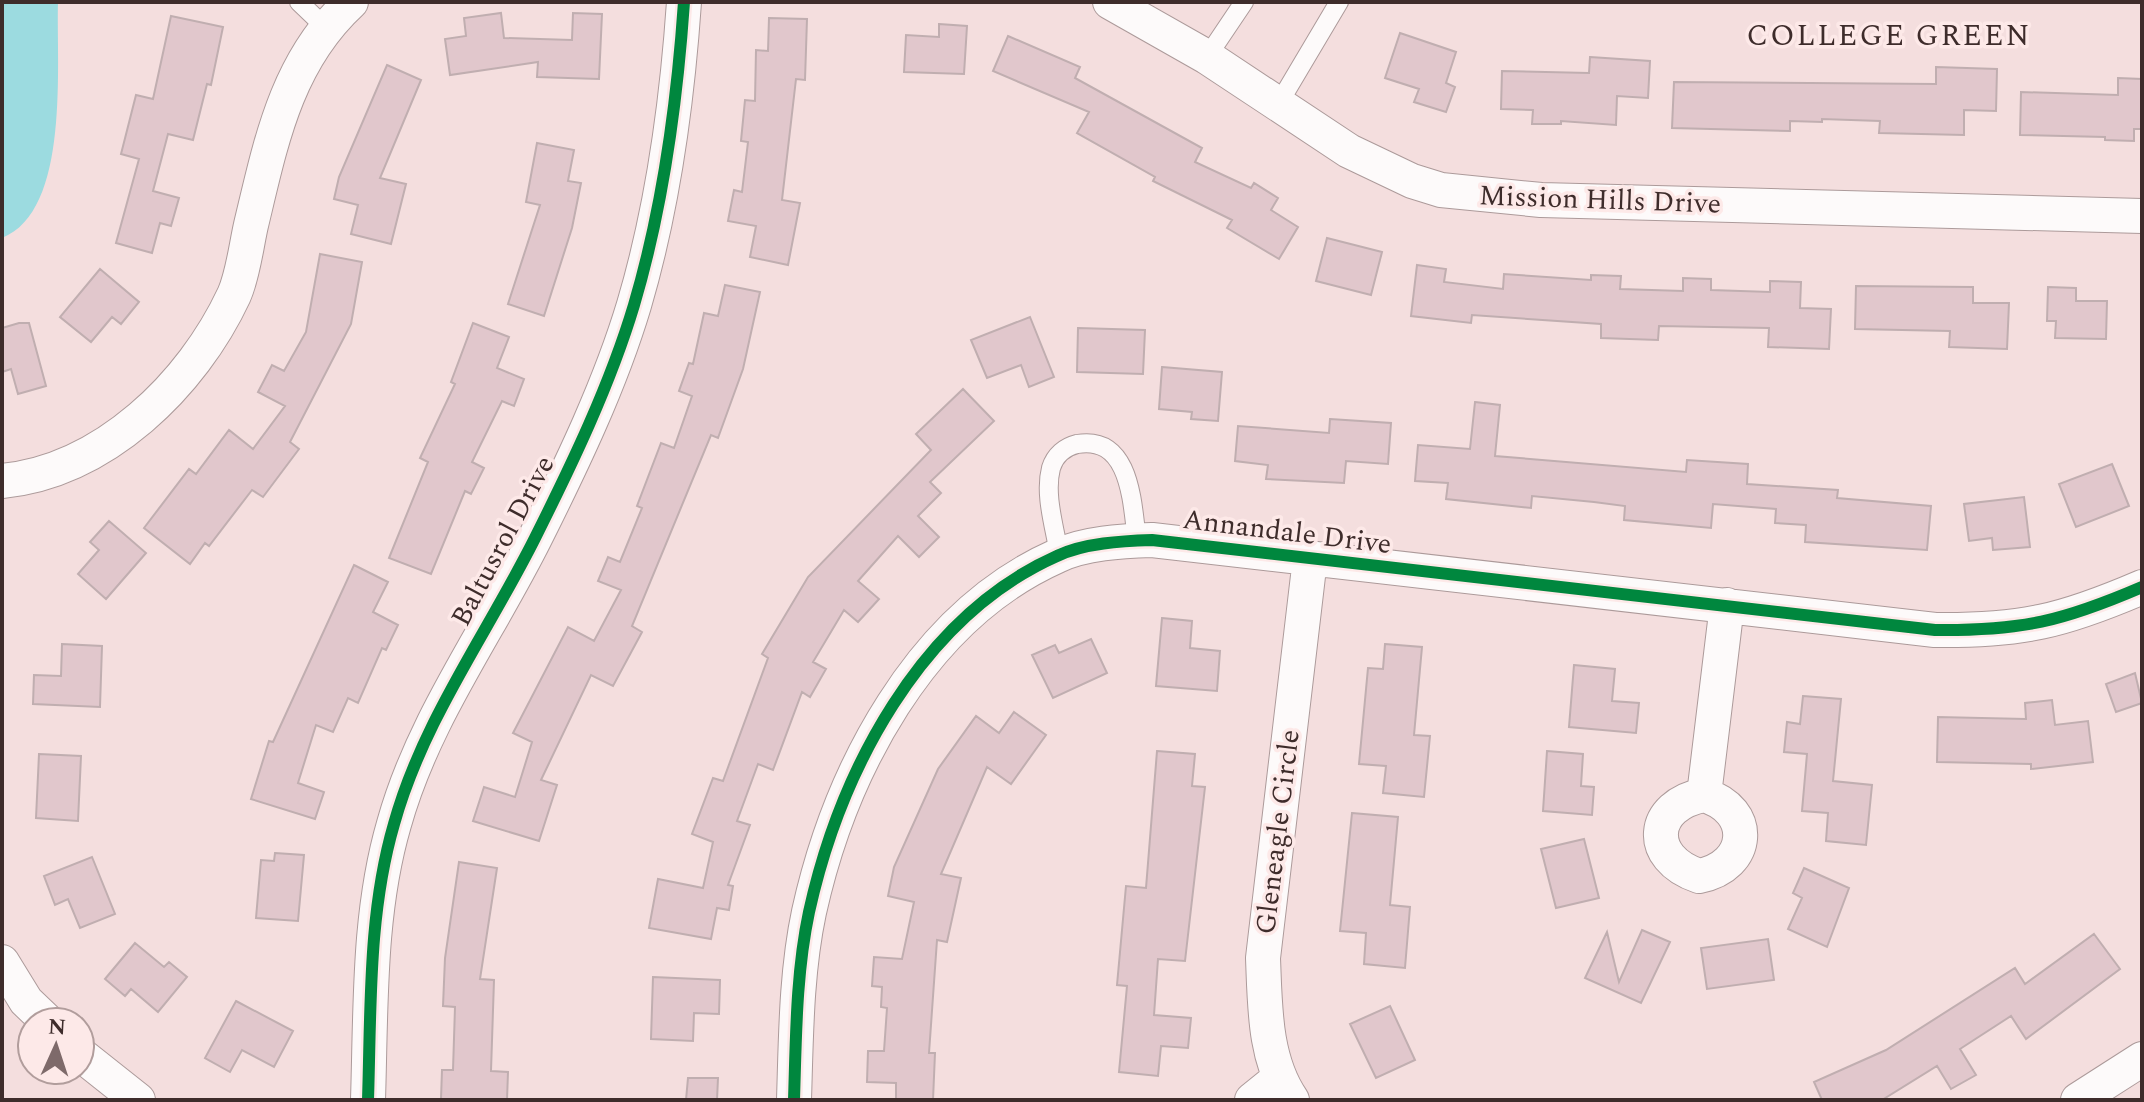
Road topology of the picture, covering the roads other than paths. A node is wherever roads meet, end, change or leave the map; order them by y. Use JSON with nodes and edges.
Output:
{"nodes":[{"id":1,"x":299,"y":2,"type":"edge"},
{"id":2,"x":351,"y":2,"type":"edge"},
{"id":3,"x":684,"y":2,"type":"edge"},
{"id":4,"x":1110,"y":2,"type":"edge"},
{"id":5,"x":1244,"y":2,"type":"edge"},
{"id":6,"x":1339,"y":2,"type":"edge"},
{"id":7,"x":324,"y":26,"type":"junction"},
{"id":8,"x":1207,"y":57,"type":"junction"},
{"id":9,"x":1279,"y":103,"type":"junction"},
{"id":10,"x":2142,"y":216,"type":"edge"},
{"id":11,"x":2,"y":481,"type":"edge"},
{"id":12,"x":1137,"y":540,"type":"junction"},
{"id":13,"x":1059,"y":554,"type":"junction"},
{"id":14,"x":1310,"y":559,"type":"junction"},
{"id":15,"x":2142,"y":587,"type":"edge"},
{"id":16,"x":1727,"y":605,"type":"junction"},
{"id":17,"x":1704,"y":795,"type":"dead end"},
{"id":18,"x":2,"y":962,"type":"edge"},
{"id":19,"x":31,"y":1006,"type":"edge"},
{"id":20,"x":2142,"y":1059,"type":"edge"},
{"id":21,"x":96,"y":1067,"type":"edge"},
{"id":22,"x":1285,"y":1090,"type":"edge"},
{"id":23,"x":138,"y":1100,"type":"edge"},
{"id":24,"x":368,"y":1100,"type":"edge"},
{"id":25,"x":794,"y":1100,"type":"edge"},
{"id":26,"x":1252,"y":1100,"type":"edge"},
{"id":27,"x":2078,"y":1100,"type":"edge"}],
"edges":[{"from":1,"to":7,"type":"lane"},
{"from":2,"to":7,"type":"street"},
{"from":3,"to":24,"type":"street","name":"Baltusrol Drive"},
{"from":4,"to":8,"type":"street","name":"Mission Hills Drive"},
{"from":5,"to":8,"type":"lane"},
{"from":6,"to":9,"type":"lane"},
{"from":7,"to":11,"type":"street"},
{"from":8,"to":9,"type":"street","name":"Mission Hills Drive"},
{"from":9,"to":10,"type":"street","name":"Mission Hills Drive"},
{"from":12,"to":13,"type":"street","name":"Annandale Drive"},
{"from":12,"to":13,"type":"lane"},
{"from":12,"to":14,"type":"street","name":"Annandale Drive"},
{"from":13,"to":25,"type":"street","name":"Annandale Drive"},
{"from":14,"to":16,"type":"street","name":"Annandale Drive"},
{"from":14,"to":22,"type":"street","name":"Gleneagle Circle"},
{"from":15,"to":16,"type":"street","name":"Annandale Drive"},
{"from":16,"to":17,"type":"street"},
{"from":18,"to":19,"type":"street"},
{"from":20,"to":27,"type":"street"},
{"from":21,"to":23,"type":"street"},
{"from":22,"to":26,"type":"street"}]}
